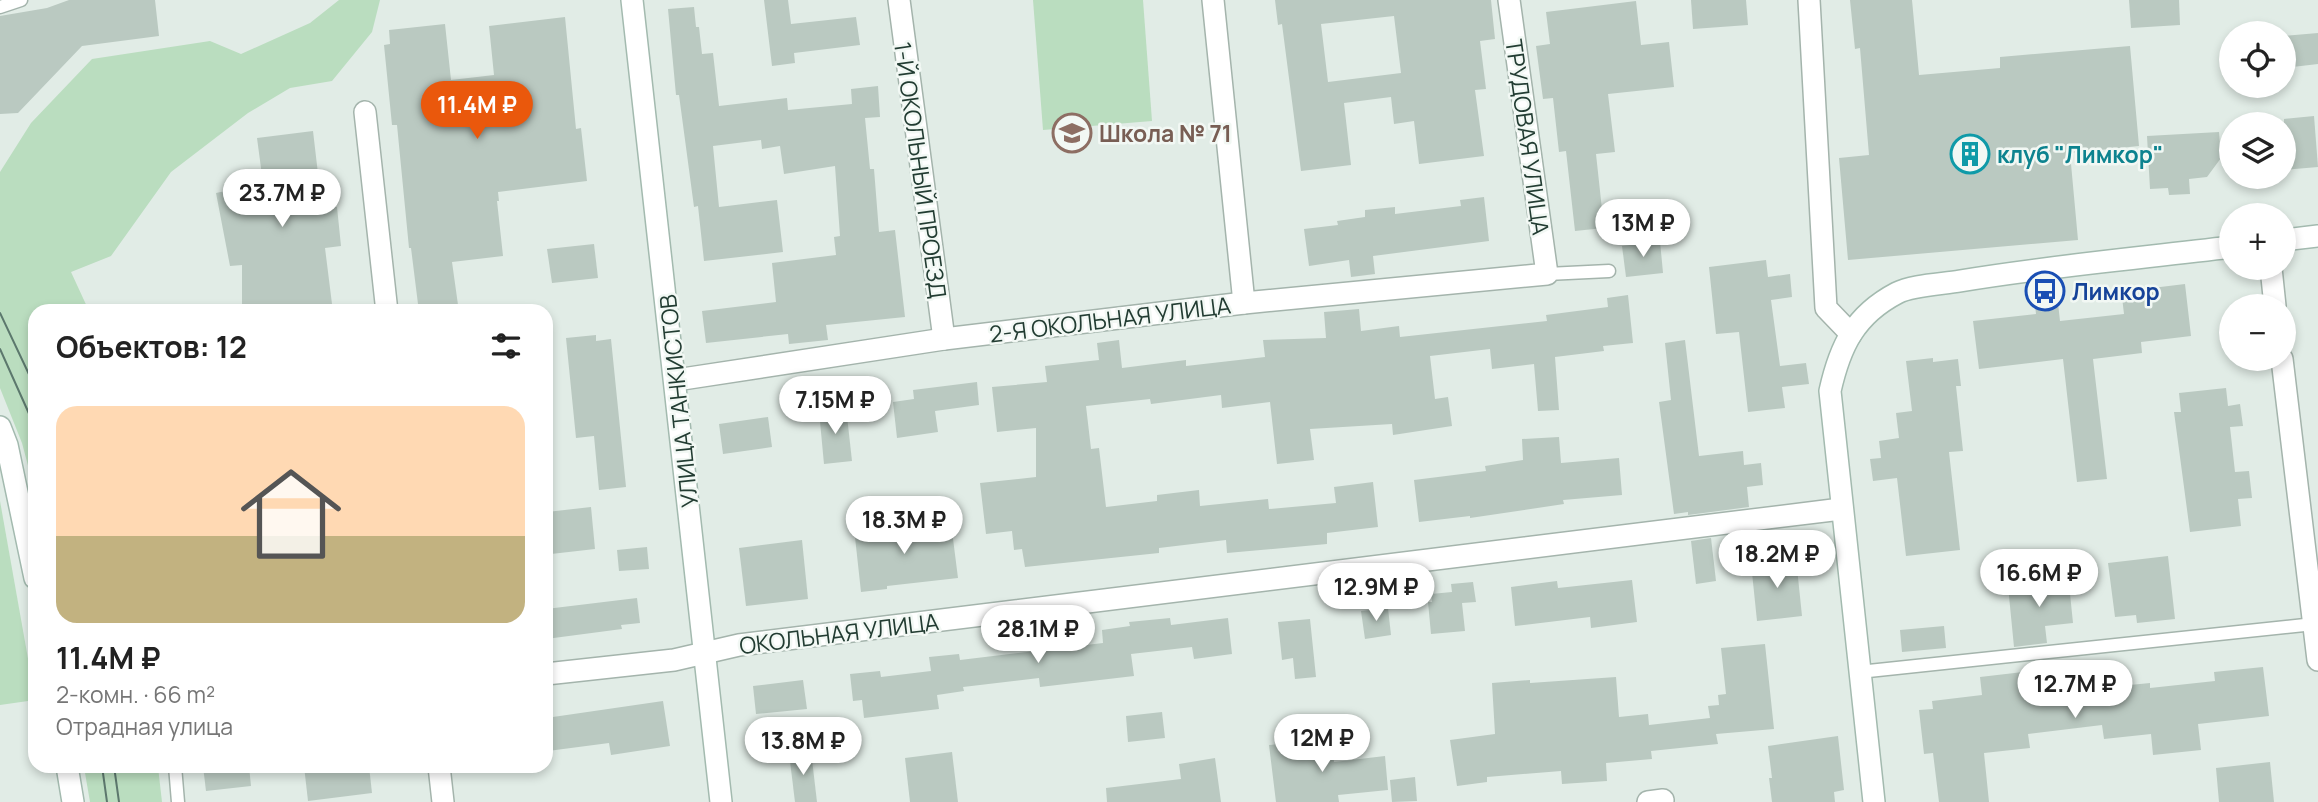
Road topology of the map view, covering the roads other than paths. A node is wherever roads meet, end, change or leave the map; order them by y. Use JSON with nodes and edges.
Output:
{"nodes":[{"id":1,"x":20,"y":0,"type":"edge"},
{"id":2,"x":632,"y":0,"type":"edge"},
{"id":3,"x":899,"y":0,"type":"edge"},
{"id":4,"x":1213,"y":0,"type":"edge"},
{"id":5,"x":1509,"y":0,"type":"edge"},
{"id":6,"x":1809,"y":0,"type":"edge"},
{"id":7,"x":0,"y":7,"type":"edge"},
{"id":8,"x":366,"y":112,"type":"dead end"},
{"id":9,"x":2318,"y":236,"type":"edge"},
{"id":10,"x":2296,"y":239,"type":"edge"},
{"id":11,"x":2219,"y":248,"type":"edge"},
{"id":12,"x":1609,"y":271,"type":"dead end"},
{"id":13,"x":1547,"y":274,"type":"junction"},
{"id":14,"x":1244,"y":303,"type":"junction"},
{"id":15,"x":386,"y":304,"type":"edge"},
{"id":16,"x":1851,"y":334,"type":"junction"},
{"id":17,"x":944,"y":339,"type":"junction"},
{"id":18,"x":2282,"y":371,"type":"edge"},
{"id":19,"x":676,"y":380,"type":"junction"},
{"id":20,"x":0,"y":427,"type":"edge"},
{"id":21,"x":1841,"y":509,"type":"junction"},
{"id":22,"x":28,"y":545,"type":"edge"},
{"id":23,"x":2314,"y":624,"type":"junction"},
{"id":24,"x":705,"y":653,"type":"junction"},
{"id":25,"x":2318,"y":660,"type":"edge"},
{"id":26,"x":1859,"y":672,"type":"junction"},
{"id":27,"x":553,"y":673,"type":"edge"},
{"id":28,"x":68,"y":773,"type":"edge"},
{"id":29,"x":176,"y":773,"type":"edge"},
{"id":30,"x":440,"y":773,"type":"edge"},
{"id":31,"x":73,"y":802,"type":"edge"},
{"id":32,"x":178,"y":802,"type":"edge"},
{"id":33,"x":443,"y":802,"type":"edge"},
{"id":34,"x":721,"y":802,"type":"edge"},
{"id":35,"x":1874,"y":802,"type":"edge"}],
"edges":[{"from":1,"to":7,"type":"lane"},
{"from":2,"to":19,"type":"street","name":"УЛИЦА ТАНКИСТОВ"},
{"from":3,"to":17,"type":"street","name":"1-Й ОКОЛЬНЫЙ ПРОЕЗД"},
{"from":4,"to":14,"type":"street"},
{"from":5,"to":13,"type":"street","name":"ТРУДОВАЯ УЛИЦА"},
{"from":6,"to":16,"type":"street"},
{"from":8,"to":15,"type":"street"},
{"from":9,"to":10,"type":"street"},
{"from":11,"to":16,"type":"street"},
{"from":12,"to":13,"type":"lane"},
{"from":13,"to":14,"type":"street","name":"2-Я ОКОЛЬНАЯ УЛИЦА"},
{"from":14,"to":17,"type":"street","name":"2-Я ОКОЛЬНАЯ УЛИЦА"},
{"from":16,"to":21,"type":"street"},
{"from":17,"to":19,"type":"street","name":"2-Я ОКОЛЬНАЯ УЛИЦА"},
{"from":18,"to":23,"type":"street"},
{"from":19,"to":24,"type":"street","name":"УЛИЦА ТАНКИСТОВ"},
{"from":20,"to":22,"type":"street"},
{"from":21,"to":24,"type":"street","name":"ОКОЛЬНАЯ УЛИЦА"},
{"from":21,"to":26,"type":"street"},
{"from":23,"to":25,"type":"street"},
{"from":23,"to":26,"type":"lane"},
{"from":24,"to":27,"type":"street","name":"ОКОЛЬНАЯ УЛИЦА"},
{"from":24,"to":34,"type":"street","name":"УЛИЦА ТАНКИСТОВ"},
{"from":26,"to":35,"type":"street"},
{"from":28,"to":31,"type":"street"},
{"from":29,"to":32,"type":"lane"},
{"from":30,"to":33,"type":"street"}]}
